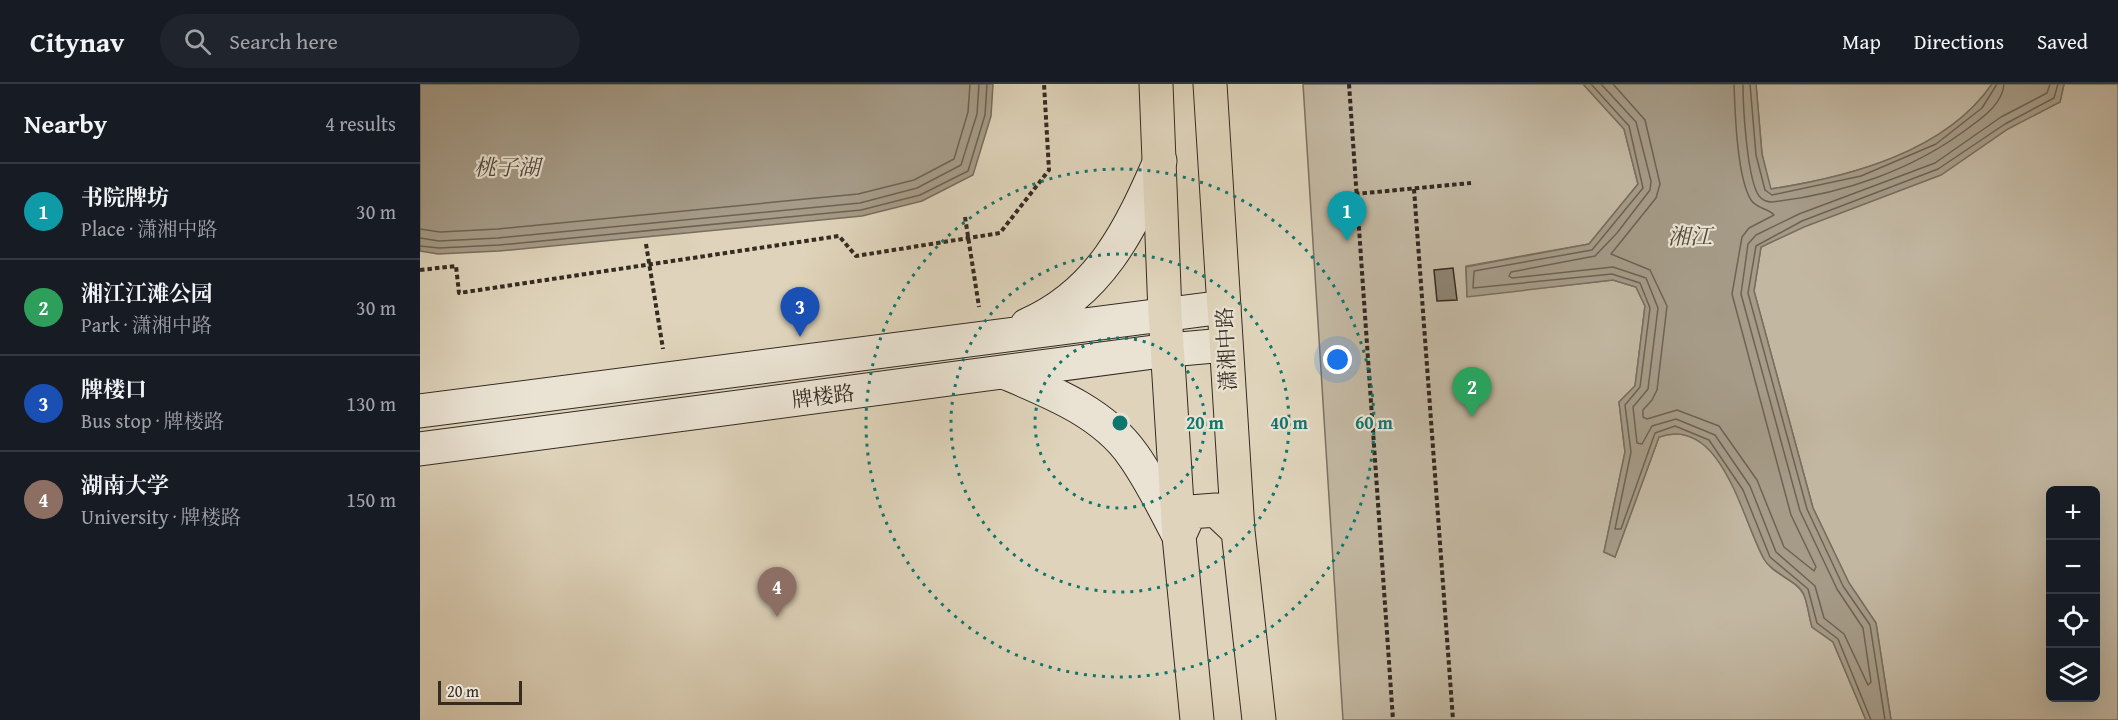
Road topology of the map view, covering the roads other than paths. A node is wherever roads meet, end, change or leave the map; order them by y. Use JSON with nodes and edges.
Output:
{"nodes":[{"id":1,"x":1156,"y":84,"type":"edge"},
{"id":2,"x":1210,"y":84,"type":"edge"},
{"id":3,"x":1160,"y":161,"type":"junction"},
{"id":4,"x":1224,"y":307,"type":"junction"},
{"id":5,"x":1166,"y":313,"type":"junction"},
{"id":6,"x":994,"y":337,"type":"junction"},
{"id":7,"x":1225,"y":345,"type":"junction"},
{"id":8,"x":1169,"y":350,"type":"junction"},
{"id":9,"x":1005,"y":372,"type":"junction"},
{"id":10,"x":420,"y":411,"type":"edge"},
{"id":11,"x":420,"y":449,"type":"edge"},
{"id":12,"x":1238,"y":531,"type":"junction"},
{"id":13,"x":1179,"y":536,"type":"junction"},
{"id":14,"x":1197,"y":720,"type":"edge"},
{"id":15,"x":1259,"y":720,"type":"edge"}],
"edges":[{"from":1,"to":3,"type":"main road"},
{"from":2,"to":4,"type":"main road","name":"潇湘中路"},
{"from":3,"to":5,"type":"main road"},
{"from":3,"to":6,"type":"main road"},
{"from":4,"to":5,"type":"main road","name":"牌楼路"},
{"from":4,"to":7,"type":"main road","name":"潇湘中路"},
{"from":5,"to":6,"type":"main road","name":"牌楼路"},
{"from":5,"to":8,"type":"main road"},
{"from":6,"to":10,"type":"main road","name":"牌楼路"},
{"from":7,"to":8,"type":"main road","name":"牌楼路"},
{"from":7,"to":12,"type":"main road","name":"潇湘中路"},
{"from":8,"to":9,"type":"main road","name":"牌楼路"},
{"from":8,"to":13,"type":"main road"},
{"from":9,"to":11,"type":"main road","name":"牌楼路"},
{"from":9,"to":13,"type":"main road"},
{"from":12,"to":13,"type":"main road"},
{"from":12,"to":15,"type":"main road","name":"潇湘中路"},
{"from":13,"to":14,"type":"main road"}]}
